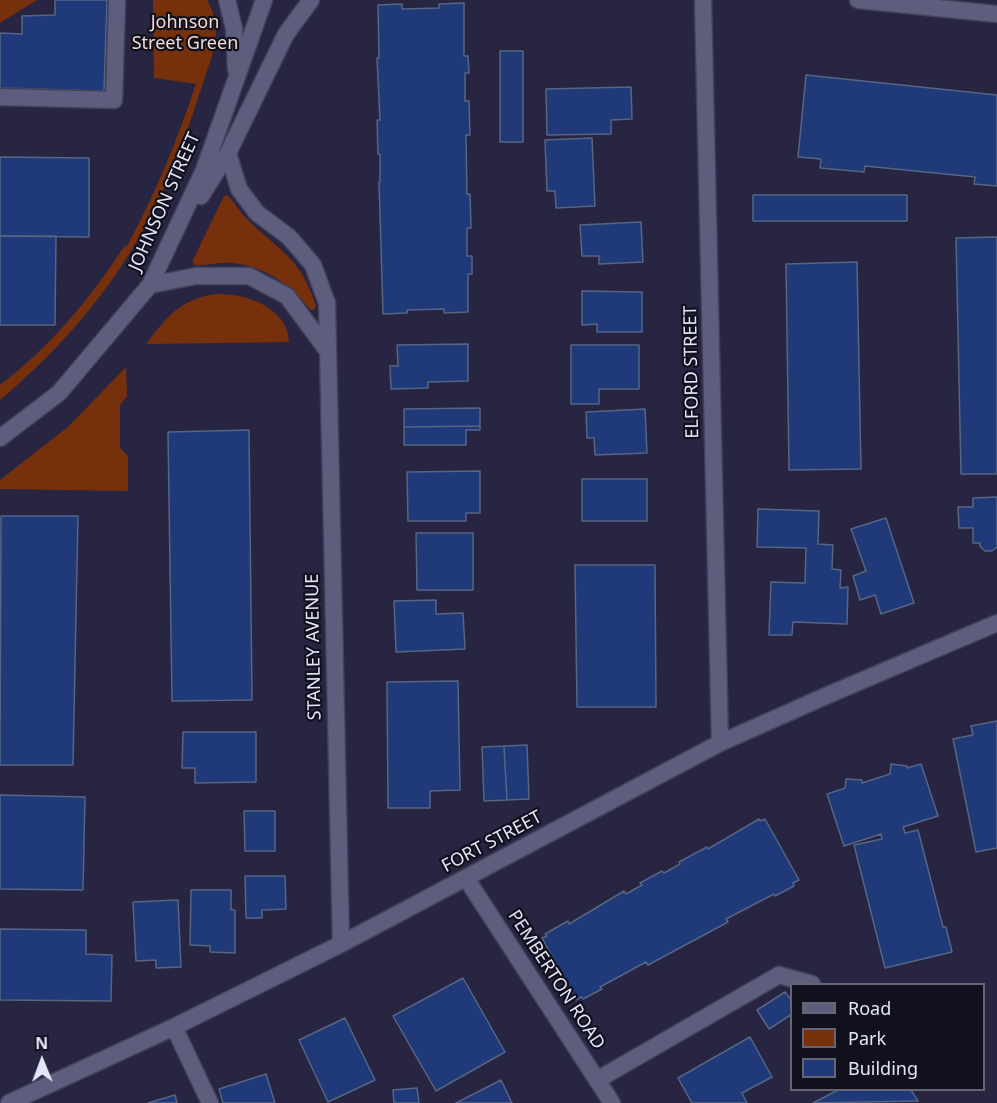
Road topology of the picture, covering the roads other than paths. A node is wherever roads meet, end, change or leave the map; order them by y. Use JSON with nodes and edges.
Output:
{"nodes":[{"id":1,"x":117,"y":0,"type":"edge"},
{"id":2,"x":228,"y":0,"type":"edge"},
{"id":3,"x":264,"y":0,"type":"edge"},
{"id":4,"x":311,"y":0,"type":"edge"},
{"id":5,"x":704,"y":0,"type":"edge"},
{"id":6,"x":858,"y":0,"type":"edge"},
{"id":7,"x":997,"y":14,"type":"edge"},
{"id":8,"x":236,"y":79,"type":"junction"},
{"id":9,"x":0,"y":97,"type":"edge"},
{"id":10,"x":228,"y":153,"type":"junction"},
{"id":11,"x":164,"y":256,"type":"junction"},
{"id":12,"x":150,"y":285,"type":"junction"},
{"id":13,"x":327,"y":350,"type":"junction"},
{"id":14,"x":0,"y":438,"type":"edge"},
{"id":15,"x":997,"y":623,"type":"edge"},
{"id":16,"x":720,"y":743,"type":"junction"},
{"id":17,"x":466,"y":878,"type":"junction"},
{"id":18,"x":341,"y":944,"type":"junction"},
{"id":19,"x":808,"y":983,"type":"edge"},
{"id":20,"x":174,"y":1027,"type":"junction"},
{"id":21,"x":597,"y":1080,"type":"junction"},
{"id":22,"x":9,"y":1103,"type":"edge"},
{"id":23,"x":210,"y":1103,"type":"edge"},
{"id":24,"x":612,"y":1103,"type":"edge"}],
"edges":[{"from":1,"to":9,"type":"main road"},
{"from":2,"to":8,"type":"main road"},
{"from":3,"to":8,"type":"main road","name":"JOHNSON STREET"},
{"from":4,"to":10,"type":"main road"},
{"from":5,"to":16,"type":"main road","name":"ELFORD STREET"},
{"from":6,"to":7,"type":"main road"},
{"from":8,"to":11,"type":"main road","name":"JOHNSON STREET"},
{"from":10,"to":11,"type":"main road"},
{"from":10,"to":13,"type":"main road","name":"STANLEY AVENUE"},
{"from":11,"to":12,"type":"main road","name":"JOHNSON STREET"},
{"from":12,"to":13,"type":"main road"},
{"from":12,"to":14,"type":"main road","name":"JOHNSON STREET"},
{"from":13,"to":18,"type":"main road","name":"STANLEY AVENUE"},
{"from":15,"to":16,"type":"main road","name":"FORT STREET"},
{"from":16,"to":17,"type":"main road","name":"FORT STREET"},
{"from":17,"to":18,"type":"main road","name":"FORT STREET"},
{"from":17,"to":21,"type":"main road","name":"PEMBERTON ROAD"},
{"from":18,"to":20,"type":"main road","name":"FORT STREET"},
{"from":19,"to":21,"type":"main road"},
{"from":20,"to":22,"type":"main road","name":"FORT STREET"},
{"from":20,"to":23,"type":"main road"},
{"from":21,"to":24,"type":"main road","name":"PEMBERTON ROAD"}]}
